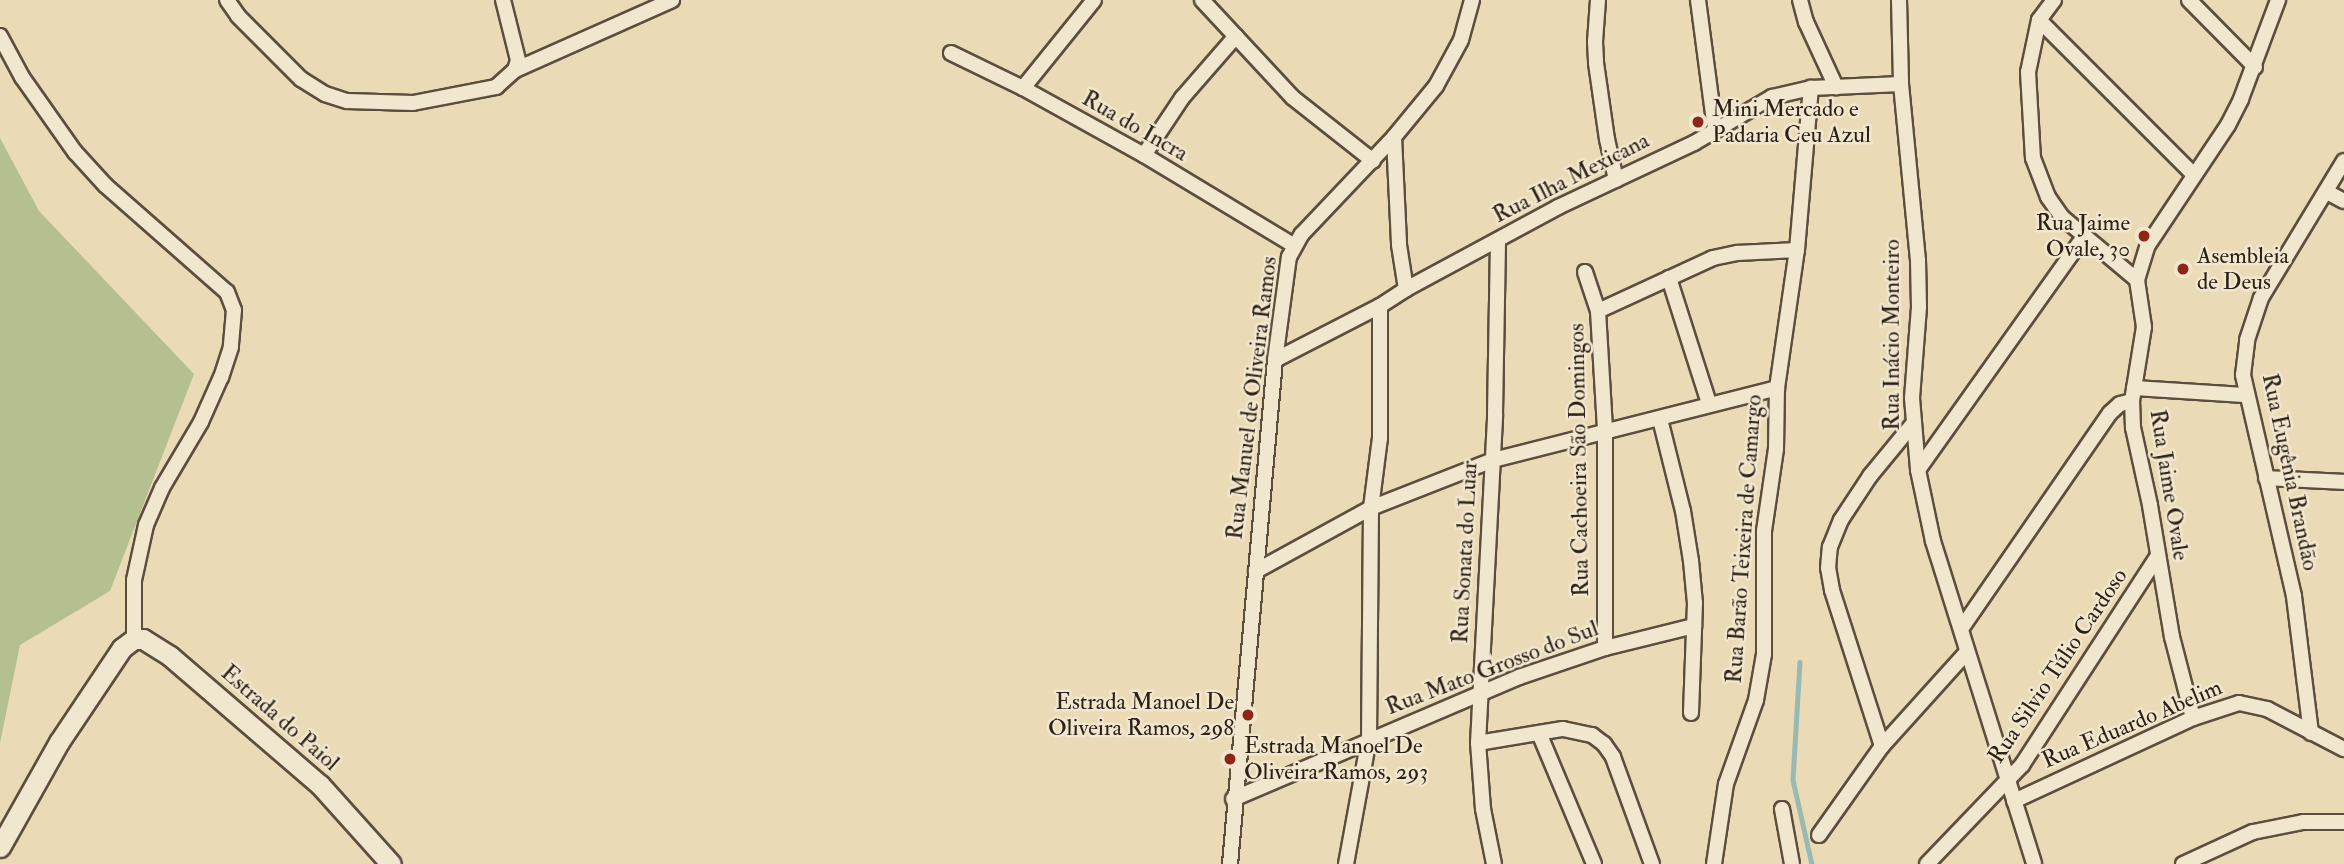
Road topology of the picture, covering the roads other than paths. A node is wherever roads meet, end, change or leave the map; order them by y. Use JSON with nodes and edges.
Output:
{"nodes":[{"id":1,"x":227,"y":0,"type":"edge"},
{"id":2,"x":503,"y":0,"type":"edge"},
{"id":3,"x":672,"y":0,"type":"edge"},
{"id":4,"x":1094,"y":0,"type":"edge"},
{"id":5,"x":1202,"y":0,"type":"edge"},
{"id":6,"x":1472,"y":0,"type":"edge"},
{"id":7,"x":1598,"y":0,"type":"edge"},
{"id":8,"x":1698,"y":0,"type":"edge"},
{"id":9,"x":1800,"y":0,"type":"edge"},
{"id":10,"x":1899,"y":0,"type":"edge"},
{"id":11,"x":2054,"y":0,"type":"edge"},
{"id":12,"x":2189,"y":0,"type":"edge"},
{"id":13,"x":2278,"y":0,"type":"edge"},
{"id":14,"x":2039,"y":20,"type":"junction"},
{"id":15,"x":0,"y":36,"type":"edge"},
{"id":16,"x":1236,"y":36,"type":"junction"},
{"id":17,"x":951,"y":53,"type":"dead end"},
{"id":18,"x":2255,"y":67,"type":"junction"},
{"id":19,"x":515,"y":70,"type":"junction"},
{"id":20,"x":1901,"y":84,"type":"junction"},
{"id":21,"x":1836,"y":87,"type":"junction"},
{"id":22,"x":1023,"y":88,"type":"junction"},
{"id":23,"x":1811,"y":88,"type":"junction"},
{"id":24,"x":1715,"y":130,"type":"junction"},
{"id":25,"x":1394,"y":137,"type":"junction"},
{"id":26,"x":1144,"y":155,"type":"junction"},
{"id":27,"x":1373,"y":161,"type":"junction"},
{"id":28,"x":2344,"y":161,"type":"edge"},
{"id":29,"x":2194,"y":175,"type":"junction"},
{"id":30,"x":1616,"y":180,"type":"junction"},
{"id":31,"x":2327,"y":192,"type":"junction"},
{"id":32,"x":2344,"y":201,"type":"edge"},
{"id":33,"x":2083,"y":238,"type":"junction"},
{"id":34,"x":1498,"y":241,"type":"junction"},
{"id":35,"x":1293,"y":245,"type":"junction"},
{"id":36,"x":1797,"y":250,"type":"junction"},
{"id":37,"x":1585,"y":272,"type":"dead end"},
{"id":38,"x":1669,"y":278,"type":"junction"},
{"id":39,"x":2137,"y":280,"type":"junction"},
{"id":40,"x":1406,"y":289,"type":"junction"},
{"id":41,"x":1380,"y":306,"type":"junction"},
{"id":42,"x":1598,"y":311,"type":"junction"},
{"id":43,"x":1275,"y":360,"type":"junction"},
{"id":44,"x":1777,"y":388,"type":"junction"},
{"id":45,"x":2133,"y":395,"type":"junction"},
{"id":46,"x":2245,"y":395,"type":"junction"},
{"id":47,"x":1709,"y":403,"type":"junction"},
{"id":48,"x":1660,"y":419,"type":"junction"},
{"id":49,"x":1912,"y":425,"type":"junction"},
{"id":50,"x":1605,"y":430,"type":"junction"},
{"id":51,"x":1493,"y":460,"type":"junction"},
{"id":52,"x":1918,"y":470,"type":"junction"},
{"id":53,"x":2266,"y":478,"type":"junction"},
{"id":54,"x":2344,"y":482,"type":"edge"},
{"id":55,"x":1371,"y":508,"type":"junction"},
{"id":56,"x":2157,"y":557,"type":"junction"},
{"id":57,"x":1256,"y":571,"type":"junction"},
{"id":58,"x":1694,"y":626,"type":"junction"},
{"id":59,"x":1961,"y":629,"type":"junction"},
{"id":60,"x":128,"y":643,"type":"junction"},
{"id":61,"x":1605,"y":648,"type":"junction"},
{"id":62,"x":1966,"y":653,"type":"junction"},
{"id":63,"x":1479,"y":692,"type":"junction"},
{"id":64,"x":1691,"y":713,"type":"dead end"},
{"id":65,"x":2193,"y":718,"type":"junction"},
{"id":66,"x":1539,"y":733,"type":"junction"},
{"id":67,"x":2311,"y":733,"type":"junction"},
{"id":68,"x":1369,"y":739,"type":"junction"},
{"id":69,"x":1478,"y":743,"type":"junction"},
{"id":70,"x":1882,"y":746,"type":"junction"},
{"id":71,"x":2344,"y":749,"type":"edge"},
{"id":72,"x":2007,"y":783,"type":"junction"},
{"id":73,"x":1233,"y":799,"type":"junction"},
{"id":74,"x":2014,"y":801,"type":"junction"},
{"id":75,"x":1782,"y":809,"type":"dead end"},
{"id":76,"x":2344,"y":822,"type":"edge"},
{"id":77,"x":1819,"y":835,"type":"dead end"},
{"id":78,"x":0,"y":847,"type":"edge"},
{"id":79,"x":391,"y":864,"type":"edge"},
{"id":80,"x":1230,"y":864,"type":"edge"},
{"id":81,"x":1346,"y":864,"type":"edge"},
{"id":82,"x":1494,"y":864,"type":"edge"},
{"id":83,"x":1594,"y":864,"type":"edge"},
{"id":84,"x":1652,"y":864,"type":"edge"},
{"id":85,"x":1714,"y":864,"type":"edge"},
{"id":86,"x":1792,"y":864,"type":"edge"},
{"id":87,"x":1927,"y":864,"type":"edge"},
{"id":88,"x":2034,"y":864,"type":"edge"},
{"id":89,"x":2183,"y":864,"type":"edge"}],
"edges":[{"from":1,"to":19,"type":"street"},
{"from":2,"to":19,"type":"street"},
{"from":3,"to":19,"type":"street"},
{"from":4,"to":22,"type":"street"},
{"from":5,"to":16,"type":"street"},
{"from":6,"to":25,"type":"street","name":"Rua Manuel de Oliveira Ramos"},
{"from":7,"to":30,"type":"street"},
{"from":8,"to":24,"type":"street"},
{"from":9,"to":21,"type":"street"},
{"from":10,"to":20,"type":"street","name":"Rua Inácio Monteiro"},
{"from":11,"to":14,"type":"street"},
{"from":12,"to":18,"type":"street"},
{"from":13,"to":18,"type":"street","name":"Rua Jaime Ovale"},
{"from":14,"to":29,"type":"street"},
{"from":14,"to":33,"type":"street"},
{"from":15,"to":60,"type":"street"},
{"from":16,"to":26,"type":"street"},
{"from":16,"to":27,"type":"street"},
{"from":17,"to":22,"type":"street","name":"Rua do Incra"},
{"from":18,"to":29,"type":"street","name":"Rua Jaime Ovale"},
{"from":20,"to":21,"type":"street","name":"Rua Ilha Mexicana"},
{"from":20,"to":49,"type":"street","name":"Rua Inácio Monteiro"},
{"from":21,"to":23,"type":"street","name":"Rua Ilha Mexicana"},
{"from":22,"to":26,"type":"street","name":"Rua do Incra"},
{"from":23,"to":24,"type":"street","name":"Rua Ilha Mexicana"},
{"from":23,"to":36,"type":"street","name":"Rua Barão Teixeira de Camargo"},
{"from":24,"to":30,"type":"street","name":"Rua Ilha Mexicana"},
{"from":25,"to":27,"type":"street","name":"Rua Manuel de Oliveira Ramos"},
{"from":25,"to":40,"type":"street"},
{"from":26,"to":35,"type":"street","name":"Rua do Incra"},
{"from":27,"to":35,"type":"street","name":"Rua Manuel de Oliveira Ramos"},
{"from":28,"to":31,"type":"street","name":"Rua Eugênia Brandão"},
{"from":29,"to":39,"type":"street","name":"Rua Jaime Ovale"},
{"from":30,"to":34,"type":"street","name":"Rua Ilha Mexicana"},
{"from":31,"to":32,"type":"street"},
{"from":31,"to":46,"type":"street","name":"Rua Eugênia Brandão"},
{"from":33,"to":39,"type":"street"},
{"from":33,"to":52,"type":"street"},
{"from":34,"to":40,"type":"street","name":"Rua Ilha Mexicana"},
{"from":34,"to":51,"type":"street","name":"Rua Sonata do Luar"},
{"from":35,"to":43,"type":"street","name":"Rua Manuel de Oliveira Ramos"},
{"from":36,"to":38,"type":"street"},
{"from":36,"to":44,"type":"street","name":"Rua Barão Teixeira de Camargo"},
{"from":37,"to":42,"type":"street","name":"Rua Cachoeira São Domingos"},
{"from":38,"to":42,"type":"street"},
{"from":38,"to":47,"type":"street"},
{"from":39,"to":45,"type":"street","name":"Rua Jaime Ovale"},
{"from":40,"to":41,"type":"street","name":"Rua Ilha Mexicana"},
{"from":41,"to":43,"type":"street","name":"Rua Ilha Mexicana"},
{"from":41,"to":55,"type":"street"},
{"from":42,"to":50,"type":"street","name":"Rua Cachoeira São Domingos"},
{"from":43,"to":57,"type":"street","name":"Rua Manuel de Oliveira Ramos"},
{"from":44,"to":47,"type":"street"},
{"from":44,"to":85,"type":"street","name":"Rua Barão Teixeira de Camargo"},
{"from":45,"to":46,"type":"street"},
{"from":45,"to":56,"type":"street","name":"Rua Jaime Ovale"},
{"from":45,"to":59,"type":"street"},
{"from":46,"to":53,"type":"street","name":"Rua Eugênia Brandão"},
{"from":47,"to":48,"type":"street"},
{"from":48,"to":50,"type":"street"},
{"from":48,"to":58,"type":"street"},
{"from":49,"to":52,"type":"street","name":"Rua Inácio Monteiro"},
{"from":49,"to":70,"type":"street"},
{"from":50,"to":51,"type":"street"},
{"from":50,"to":61,"type":"street","name":"Rua Cachoeira São Domingos"},
{"from":51,"to":55,"type":"street"},
{"from":51,"to":63,"type":"street","name":"Rua Sonata do Luar"},
{"from":52,"to":59,"type":"street","name":"Rua Inácio Monteiro"},
{"from":53,"to":54,"type":"street"},
{"from":53,"to":67,"type":"street","name":"Rua Eugênia Brandão"},
{"from":55,"to":57,"type":"street"},
{"from":55,"to":68,"type":"street"},
{"from":56,"to":65,"type":"street","name":"Rua Jaime Ovale"},
{"from":56,"to":72,"type":"street","name":"Rua Silvio Túlio Cardoso"},
{"from":57,"to":73,"type":"street","name":"Rua Manuel de Oliveira Ramos"},
{"from":58,"to":61,"type":"street","name":"Rua Mato Grosso do Sul"},
{"from":58,"to":64,"type":"street"},
{"from":59,"to":62,"type":"street","name":"Rua Inácio Monteiro"},
{"from":60,"to":78,"type":"street"},
{"from":60,"to":79,"type":"street","name":"Estrada do Paiol"},
{"from":61,"to":63,"type":"street","name":"Rua Mato Grosso do Sul"},
{"from":62,"to":70,"type":"street"},
{"from":62,"to":72,"type":"street","name":"Rua Inácio Monteiro"},
{"from":63,"to":68,"type":"street","name":"Rua Mato Grosso do Sul"},
{"from":63,"to":69,"type":"street","name":"Rua Sonata do Luar"},
{"from":65,"to":67,"type":"street","name":"Rua Eduardo Abelim"},
{"from":65,"to":74,"type":"street","name":"Rua Eduardo Abelim"},
{"from":66,"to":69,"type":"street"},
{"from":66,"to":83,"type":"street"},
{"from":66,"to":84,"type":"street"},
{"from":67,"to":71,"type":"street","name":"Rua Eduardo Abelim"},
{"from":68,"to":73,"type":"street","name":"Rua Mato Grosso do Sul"},
{"from":68,"to":81,"type":"street"},
{"from":69,"to":82,"type":"street","name":"Rua Sonata do Luar"},
{"from":70,"to":77,"type":"street"},
{"from":72,"to":74,"type":"street","name":"Rua Inácio Monteiro"},
{"from":72,"to":87,"type":"street","name":"Rua Silvio Túlio Cardoso"},
{"from":73,"to":80,"type":"street","name":"Rua Manuel de Oliveira Ramos"},
{"from":74,"to":88,"type":"street","name":"Rua Inácio Monteiro"},
{"from":75,"to":86,"type":"street"},
{"from":76,"to":89,"type":"street"}]}
